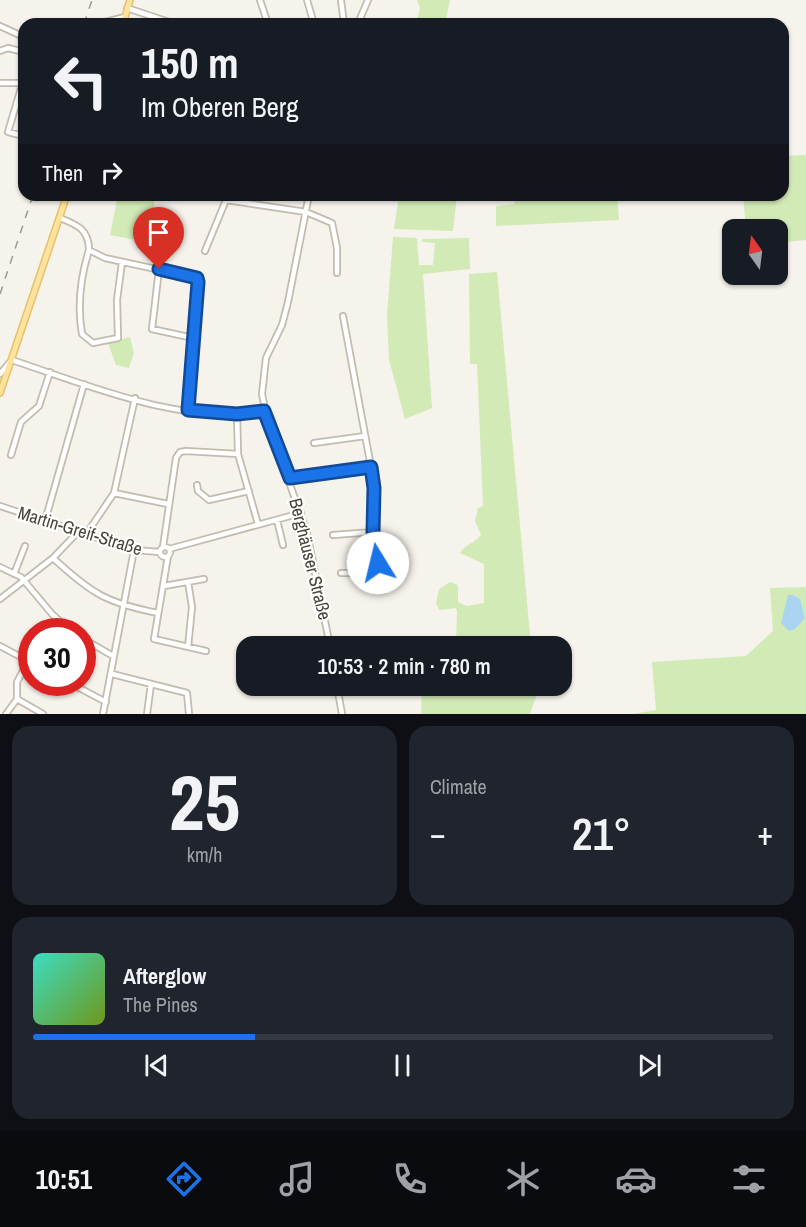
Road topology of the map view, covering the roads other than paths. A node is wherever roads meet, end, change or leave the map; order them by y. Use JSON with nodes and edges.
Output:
{"nodes":[{"id":1,"x":130,"y":0,"type":"edge"},
{"id":2,"x":260,"y":0,"type":"edge"},
{"id":3,"x":307,"y":0,"type":"edge"},
{"id":4,"x":341,"y":0,"type":"edge"},
{"id":5,"x":363,"y":0,"type":"edge"},
{"id":6,"x":368,"y":0,"type":"edge"},
{"id":7,"x":128,"y":8,"type":"junction"},
{"id":8,"x":364,"y":8,"type":"junction"},
{"id":9,"x":125,"y":17,"type":"joint"},
{"id":10,"x":121,"y":18,"type":"edge"},
{"id":11,"x":157,"y":18,"type":"edge"},
{"id":12,"x":266,"y":18,"type":"edge"},
{"id":13,"x":312,"y":18,"type":"edge"},
{"id":14,"x":343,"y":18,"type":"edge"},
{"id":15,"x":359,"y":18,"type":"edge"},
{"id":16,"x":0,"y":26,"type":"edge"},
{"id":17,"x":18,"y":34,"type":"edge"},
{"id":18,"x":18,"y":50,"type":"edge"},
{"id":19,"x":0,"y":51,"type":"edge"},
{"id":20,"x":18,"y":81,"type":"edge"},
{"id":21,"x":0,"y":83,"type":"edge"},
{"id":22,"x":18,"y":98,"type":"edge"},
{"id":23,"x":17,"y":101,"type":"joint"},
{"id":24,"x":0,"y":130,"type":"edge"},
{"id":25,"x":8,"y":132,"type":"junction"},
{"id":26,"x":18,"y":134,"type":"edge"},
{"id":27,"x":65,"y":201,"type":"edge"},
{"id":28,"x":225,"y":201,"type":"edge"},
{"id":29,"x":248,"y":201,"type":"edge"},
{"id":30,"x":308,"y":201,"type":"edge"},
{"id":31,"x":306,"y":212,"type":"junction"},
{"id":32,"x":60,"y":218,"type":"junction"},
{"id":33,"x":89,"y":250,"type":"junction"},
{"id":34,"x":206,"y":251,"type":"dead end"},
{"id":35,"x":122,"y":262,"type":"junction"},
{"id":36,"x":159,"y":269,"type":"junction"},
{"id":37,"x":337,"y":273,"type":"dead end"},
{"id":38,"x":343,"y":315,"type":"dead end"},
{"id":39,"x":152,"y":329,"type":"junction"},
{"id":40,"x":146,"y":331,"type":"dead end"},
{"id":41,"x":194,"y":338,"type":"junction"},
{"id":42,"x":11,"y":361,"type":"junction"},
{"id":43,"x":50,"y":372,"type":"junction"},
{"id":44,"x":0,"y":374,"type":"edge"},
{"id":45,"x":84,"y":384,"type":"junction"},
{"id":46,"x":0,"y":393,"type":"edge"},
{"id":47,"x":135,"y":398,"type":"junction"},
{"id":48,"x":188,"y":410,"type":"junction"},
{"id":49,"x":264,"y":411,"type":"junction"},
{"id":50,"x":237,"y":414,"type":"junction"},
{"id":51,"x":365,"y":436,"type":"junction"},
{"id":52,"x":314,"y":443,"type":"dead end"},
{"id":53,"x":238,"y":454,"type":"junction"},
{"id":54,"x":11,"y":455,"type":"dead end"},
{"id":55,"x":371,"y":467,"type":"junction"},
{"id":56,"x":290,"y":478,"type":"junction"},
{"id":57,"x":197,"y":485,"type":"dead end"},
{"id":58,"x":249,"y":492,"type":"junction"},
{"id":59,"x":114,"y":493,"type":"junction"},
{"id":60,"x":168,"y":504,"type":"junction"},
{"id":61,"x":0,"y":506,"type":"edge"},
{"id":62,"x":301,"y":513,"type":"junction"},
{"id":63,"x":277,"y":520,"type":"junction"},
{"id":64,"x":45,"y":521,"type":"junction"},
{"id":65,"x":258,"y":524,"type":"junction"},
{"id":66,"x":373,"y":532,"type":"junction"},
{"id":67,"x":78,"y":533,"type":"junction"},
{"id":68,"x":87,"y":533,"type":"junction"},
{"id":69,"x":333,"y":535,"type":"dead end"},
{"id":70,"x":283,"y":544,"type":"dead end"},
{"id":71,"x":25,"y":546,"type":"dead end"},
{"id":72,"x":134,"y":550,"type":"junction"},
{"id":73,"x":165,"y":551,"type":"junction"},
{"id":74,"x":53,"y":558,"type":"junction"},
{"id":75,"x":0,"y":567,"type":"edge"},
{"id":76,"x":342,"y":573,"type":"dead end"},
{"id":77,"x":15,"y":574,"type":"junction"},
{"id":78,"x":204,"y":579,"type":"dead end"},
{"id":79,"x":24,"y":580,"type":"junction"},
{"id":80,"x":188,"y":582,"type":"junction"},
{"id":81,"x":164,"y":586,"type":"junction"},
{"id":82,"x":0,"y":599,"type":"edge"},
{"id":83,"x":123,"y":606,"type":"junction"},
{"id":84,"x":158,"y":613,"type":"junction"},
{"id":85,"x":56,"y":618,"type":"edge"},
{"id":86,"x":328,"y":636,"type":"edge"},
{"id":87,"x":0,"y":646,"type":"edge"},
{"id":88,"x":96,"y":646,"type":"edge"},
{"id":89,"x":188,"y":647,"type":"junction"},
{"id":90,"x":206,"y":651,"type":"dead end"},
{"id":91,"x":18,"y":656,"type":"edge"},
{"id":92,"x":113,"y":656,"type":"junction"},
{"id":93,"x":112,"y":674,"type":"junction"},
{"id":94,"x":18,"y":680,"type":"edge"},
{"id":95,"x":151,"y":684,"type":"junction"},
{"id":96,"x":95,"y":696,"type":"edge"},
{"id":97,"x":339,"y":696,"type":"edge"},
{"id":98,"x":17,"y":699,"type":"junction"},
{"id":99,"x":106,"y":702,"type":"junction"},
{"id":100,"x":6,"y":714,"type":"edge"},
{"id":101,"x":43,"y":714,"type":"edge"},
{"id":102,"x":103,"y":714,"type":"edge"},
{"id":103,"x":147,"y":714,"type":"edge"},
{"id":104,"x":189,"y":714,"type":"edge"},
{"id":105,"x":342,"y":714,"type":"edge"}],
"edges":[{"from":1,"to":7,"type":"main road"},
{"from":2,"to":12,"type":"street"},
{"from":3,"to":13,"type":"street"},
{"from":4,"to":14,"type":"street"},
{"from":5,"to":8,"type":"street"},
{"from":6,"to":8,"type":"street"},
{"from":7,"to":9,"type":"main road"},
{"from":7,"to":11,"type":"street"},
{"from":8,"to":15,"type":"street"},
{"from":9,"to":10,"type":"street"},
{"from":16,"to":17,"type":"street"},
{"from":18,"to":19,"type":"street"},
{"from":20,"to":21,"type":"street"},
{"from":22,"to":23,"type":"street"},
{"from":23,"to":25,"type":"street"},
{"from":24,"to":25,"type":"street"},
{"from":25,"to":26,"type":"street"},
{"from":27,"to":32,"type":"main road"},
{"from":28,"to":34,"type":"street"},
{"from":29,"to":31,"type":"street"},
{"from":30,"to":31,"type":"street","name":"Berghäuser Straße"},
{"from":31,"to":37,"type":"street"},
{"from":31,"to":49,"type":"street","name":"Berghäuser Straße"},
{"from":32,"to":33,"type":"street"},
{"from":32,"to":42,"type":"main road"},
{"from":33,"to":35,"type":"street"},
{"from":33,"to":35,"type":"street"},
{"from":35,"to":36,"type":"street"},
{"from":36,"to":39,"type":"street"},
{"from":36,"to":41,"type":"street"},
{"from":38,"to":51,"type":"street"},
{"from":39,"to":40,"type":"street"},
{"from":39,"to":41,"type":"street"},
{"from":41,"to":48,"type":"street"},
{"from":42,"to":43,"type":"street"},
{"from":42,"to":44,"type":"street"},
{"from":42,"to":46,"type":"main road"},
{"from":43,"to":45,"type":"street"},
{"from":43,"to":54,"type":"street"},
{"from":45,"to":47,"type":"street"},
{"from":45,"to":64,"type":"street"},
{"from":47,"to":48,"type":"street"},
{"from":47,"to":59,"type":"street"},
{"from":48,"to":50,"type":"street"},
{"from":49,"to":50,"type":"street"},
{"from":49,"to":56,"type":"street","name":"Berghäuser Straße"},
{"from":50,"to":53,"type":"street"},
{"from":51,"to":52,"type":"street"},
{"from":51,"to":55,"type":"street"},
{"from":53,"to":58,"type":"street"},
{"from":53,"to":60,"type":"street"},
{"from":55,"to":56,"type":"street"},
{"from":55,"to":66,"type":"street"},
{"from":56,"to":62,"type":"street","name":"Berghäuser Straße"},
{"from":57,"to":58,"type":"street"},
{"from":58,"to":65,"type":"street"},
{"from":59,"to":60,"type":"street"},
{"from":59,"to":68,"type":"street"},
{"from":60,"to":73,"type":"street"},
{"from":61,"to":64,"type":"street","name":"Martin-Greif-Straße"},
{"from":62,"to":63,"type":"street","name":"Martin-Greif-Straße"},
{"from":62,"to":86,"type":"street","name":"Berghäuser Straße"},
{"from":63,"to":65,"type":"street","name":"Martin-Greif-Straße"},
{"from":63,"to":70,"type":"street"},
{"from":64,"to":67,"type":"street","name":"Martin-Greif-Straße"},
{"from":65,"to":73,"type":"street","name":"Martin-Greif-Straße"},
{"from":66,"to":69,"type":"street"},
{"from":66,"to":76,"type":"street"},
{"from":67,"to":68,"type":"street","name":"Martin-Greif-Straße"},
{"from":67,"to":74,"type":"street"},
{"from":68,"to":72,"type":"street","name":"Martin-Greif-Straße"},
{"from":71,"to":77,"type":"street"},
{"from":72,"to":73,"type":"street","name":"Martin-Greif-Straße"},
{"from":72,"to":83,"type":"street"},
{"from":73,"to":81,"type":"street"},
{"from":74,"to":79,"type":"street"},
{"from":74,"to":83,"type":"street"},
{"from":75,"to":77,"type":"street"},
{"from":77,"to":79,"type":"street"},
{"from":78,"to":80,"type":"street"},
{"from":79,"to":82,"type":"street"},
{"from":79,"to":85,"type":"street"},
{"from":80,"to":81,"type":"street"},
{"from":80,"to":89,"type":"street"},
{"from":81,"to":84,"type":"street"},
{"from":83,"to":84,"type":"street"},
{"from":83,"to":92,"type":"street"},
{"from":84,"to":89,"type":"street"},
{"from":87,"to":91,"type":"street"},
{"from":88,"to":92,"type":"street"},
{"from":89,"to":90,"type":"street"},
{"from":92,"to":93,"type":"street"},
{"from":93,"to":95,"type":"street"},
{"from":93,"to":99,"type":"street"},
{"from":94,"to":98,"type":"street"},
{"from":95,"to":103,"type":"street"},
{"from":95,"to":104,"type":"street"},
{"from":96,"to":99,"type":"street"},
{"from":97,"to":105,"type":"street"},
{"from":98,"to":100,"type":"street"},
{"from":98,"to":101,"type":"street"},
{"from":99,"to":102,"type":"street"}]}
